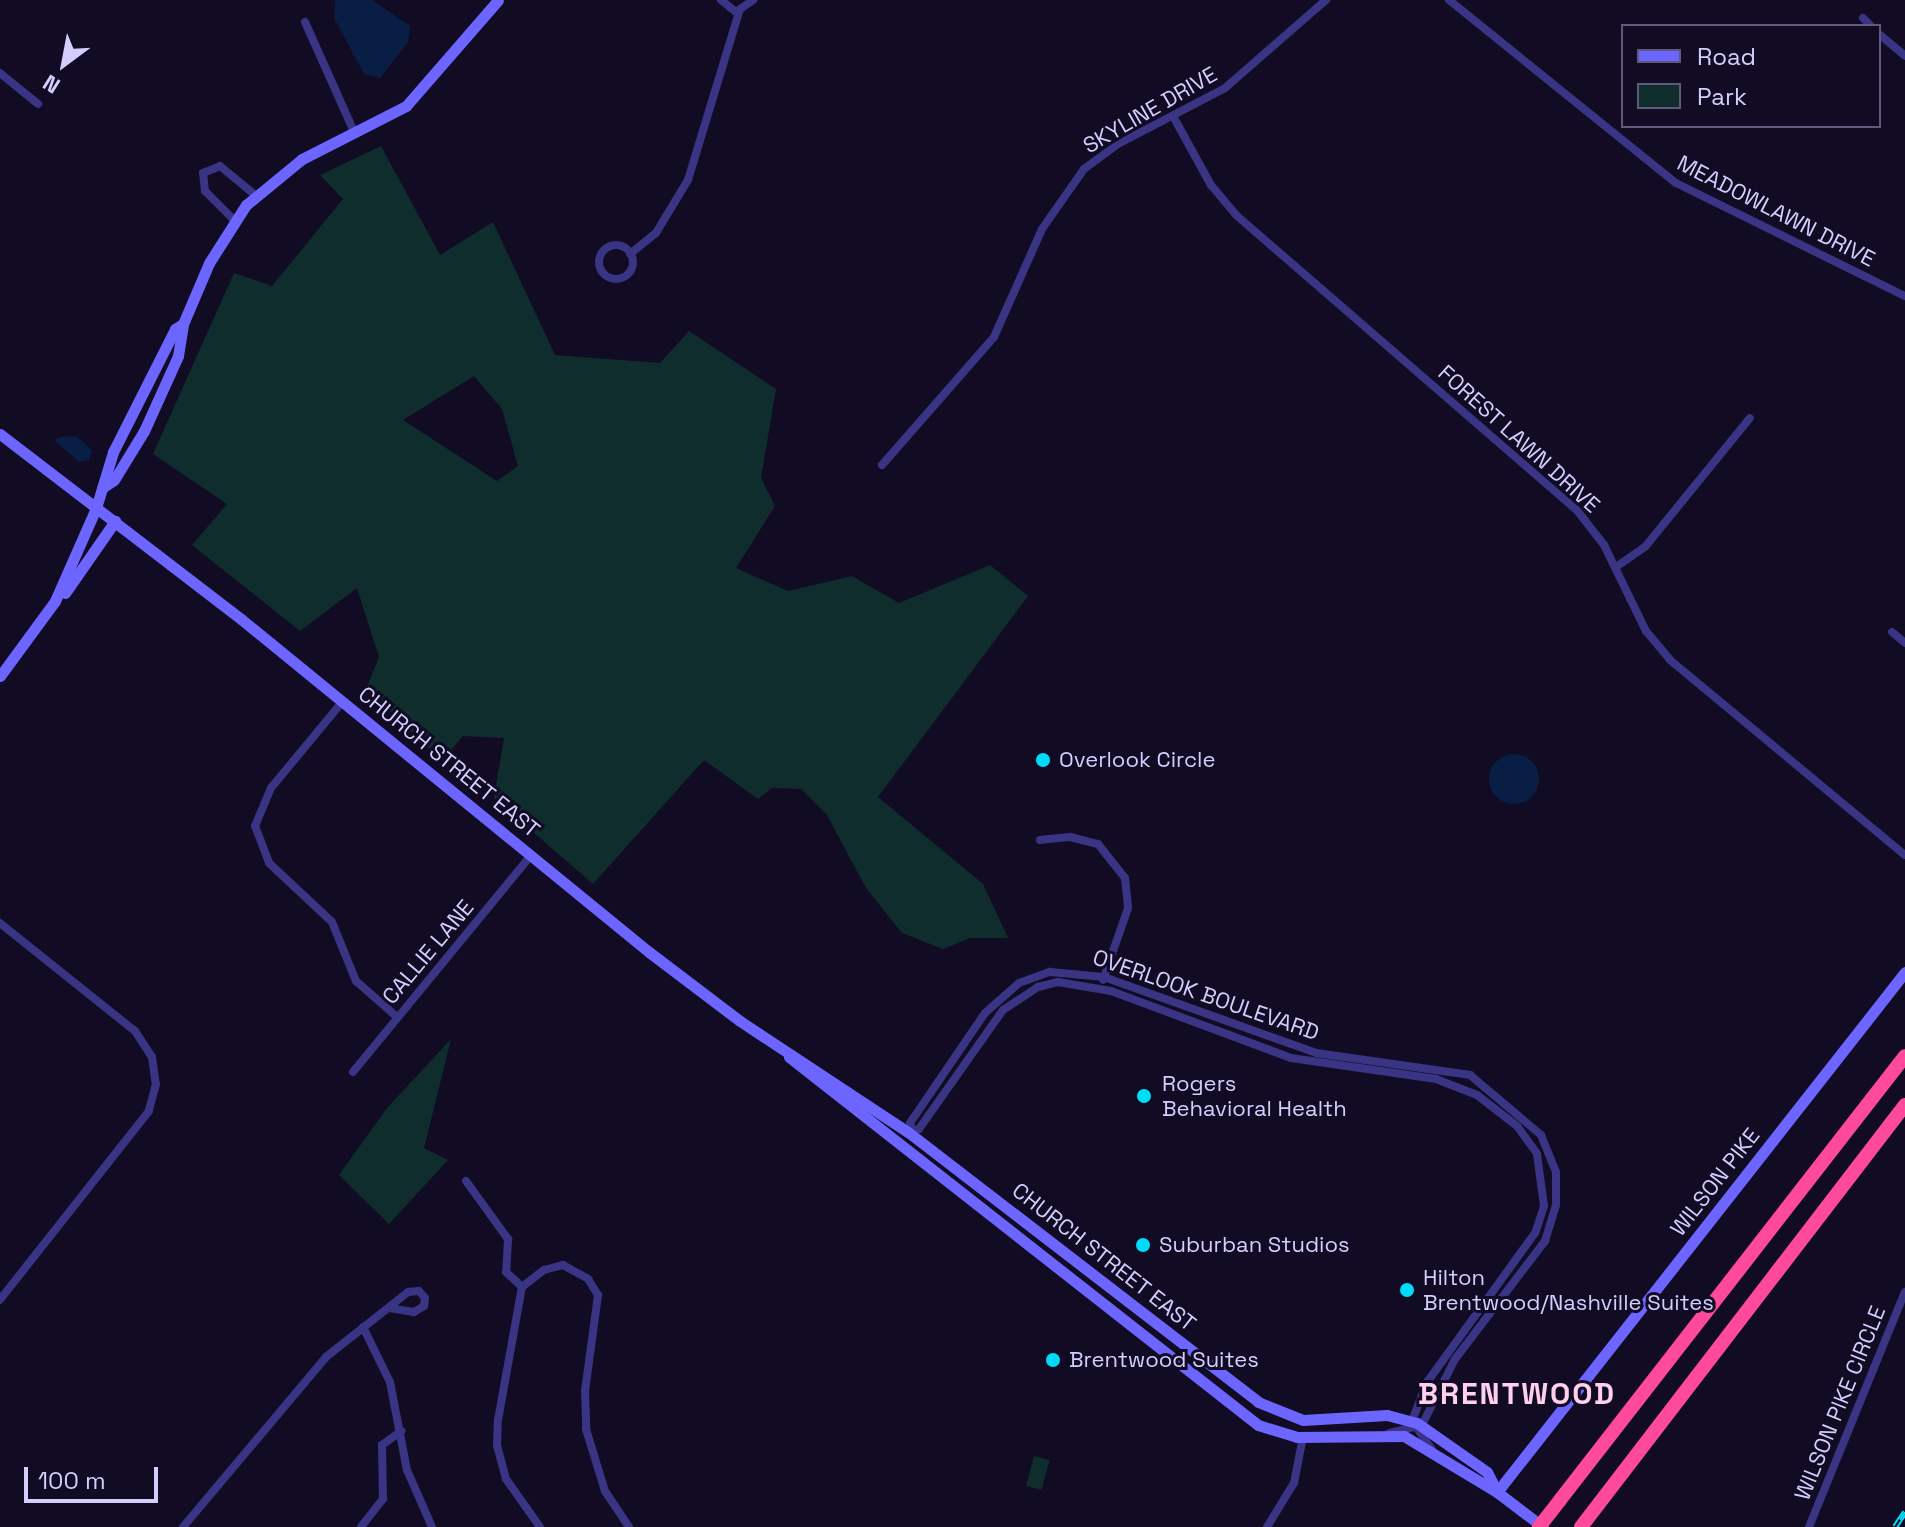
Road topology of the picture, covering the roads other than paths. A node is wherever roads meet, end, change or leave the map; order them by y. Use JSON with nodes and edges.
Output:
{"nodes":[{"id":1,"x":498,"y":0,"type":"edge"},
{"id":2,"x":721,"y":0,"type":"edge"},
{"id":3,"x":753,"y":0,"type":"edge"},
{"id":4,"x":1326,"y":0,"type":"edge"},
{"id":5,"x":1449,"y":0,"type":"edge"},
{"id":6,"x":739,"y":12,"type":"junction"},
{"id":7,"x":1863,"y":18,"type":"dead end"},
{"id":8,"x":305,"y":22,"type":"dead end"},
{"id":9,"x":1869,"y":24,"type":"edge"},
{"id":10,"x":1881,"y":36,"type":"edge"},
{"id":11,"x":1905,"y":56,"type":"edge"},
{"id":12,"x":0,"y":73,"type":"edge"},
{"id":13,"x":38,"y":104,"type":"dead end"},
{"id":14,"x":1173,"y":116,"type":"junction"},
{"id":15,"x":355,"y":134,"type":"junction"},
{"id":16,"x":255,"y":195,"type":"junction"},
{"id":17,"x":234,"y":220,"type":"junction"},
{"id":18,"x":630,"y":254,"type":"junction"},
{"id":19,"x":1905,"y":296,"type":"edge"},
{"id":20,"x":183,"y":324,"type":"junction"},
{"id":21,"x":1750,"y":418,"type":"dead end"},
{"id":22,"x":0,"y":434,"type":"edge"},
{"id":23,"x":882,"y":465,"type":"dead end"},
{"id":24,"x":102,"y":488,"type":"junction"},
{"id":25,"x":96,"y":508,"type":"junction"},
{"id":26,"x":115,"y":521,"type":"junction"},
{"id":27,"x":1616,"y":567,"type":"junction"},
{"id":28,"x":48,"y":611,"type":"junction"},
{"id":29,"x":1892,"y":632,"type":"dead end"},
{"id":30,"x":1905,"y":643,"type":"edge"},
{"id":31,"x":0,"y":676,"type":"edge"},
{"id":32,"x":343,"y":701,"type":"junction"},
{"id":33,"x":1040,"y":840,"type":"dead end"},
{"id":34,"x":531,"y":855,"type":"junction"},
{"id":35,"x":1905,"y":855,"type":"edge"},
{"id":36,"x":0,"y":923,"type":"edge"},
{"id":37,"x":1905,"y":972,"type":"edge"},
{"id":38,"x":1104,"y":977,"type":"junction"},
{"id":39,"x":1099,"y":988,"type":"junction"},
{"id":40,"x":397,"y":1017,"type":"junction"},
{"id":41,"x":777,"y":1046,"type":"junction"},
{"id":42,"x":1905,"y":1056,"type":"edge"},
{"id":43,"x":353,"y":1072,"type":"dead end"},
{"id":44,"x":1905,"y":1105,"type":"edge"},
{"id":45,"x":910,"y":1130,"type":"junction"},
{"id":46,"x":466,"y":1181,"type":"dead end"},
{"id":47,"x":522,"y":1287,"type":"junction"},
{"id":48,"x":1905,"y":1292,"type":"edge"},
{"id":49,"x":0,"y":1300,"type":"edge"},
{"id":50,"x":389,"y":1308,"type":"dead end"},
{"id":51,"x":363,"y":1327,"type":"junction"},
{"id":52,"x":1417,"y":1424,"type":"junction"},
{"id":53,"x":401,"y":1431,"type":"junction"},
{"id":54,"x":1387,"y":1433,"type":"junction"},
{"id":55,"x":1303,"y":1437,"type":"junction"},
{"id":56,"x":1432,"y":1450,"type":"junction"},
{"id":57,"x":1497,"y":1492,"type":"junction"},
{"id":58,"x":1583,"y":1524,"type":"edge"},
{"id":59,"x":183,"y":1527,"type":"edge"},
{"id":60,"x":361,"y":1527,"type":"edge"},
{"id":61,"x":432,"y":1527,"type":"edge"},
{"id":62,"x":540,"y":1527,"type":"edge"},
{"id":63,"x":629,"y":1527,"type":"edge"},
{"id":64,"x":1267,"y":1527,"type":"edge"},
{"id":65,"x":1541,"y":1527,"type":"edge"},
{"id":66,"x":1809,"y":1527,"type":"edge"}],
"edges":[{"from":1,"to":15,"type":"main road"},
{"from":2,"to":6,"type":"street"},
{"from":3,"to":6,"type":"street"},
{"from":4,"to":14,"type":"street","name":"SKYLINE DRIVE"},
{"from":5,"to":19,"type":"street","name":"MEADOWLAWN DRIVE"},
{"from":6,"to":18,"type":"street"},
{"from":7,"to":9,"type":"street"},
{"from":8,"to":15,"type":"street"},
{"from":10,"to":11,"type":"street"},
{"from":12,"to":13,"type":"street"},
{"from":14,"to":23,"type":"street","name":"SKYLINE DRIVE"},
{"from":14,"to":27,"type":"street","name":"FOREST LAWN DRIVE"},
{"from":15,"to":16,"type":"main road"},
{"from":16,"to":17,"type":"main road"},
{"from":16,"to":17,"type":"street"},
{"from":17,"to":20,"type":"main road"},
{"from":18,"to":18,"type":"street"},
{"from":20,"to":24,"type":"main road"},
{"from":20,"to":24,"type":"main road"},
{"from":21,"to":27,"type":"street"},
{"from":22,"to":25,"type":"main road","name":"CHURCH STREET EAST"},
{"from":24,"to":25,"type":"main road"},
{"from":25,"to":26,"type":"main road","name":"CHURCH STREET EAST"},
{"from":25,"to":28,"type":"main road"},
{"from":26,"to":28,"type":"main road"},
{"from":26,"to":32,"type":"main road","name":"CHURCH STREET EAST"},
{"from":27,"to":35,"type":"street","name":"FOREST LAWN DRIVE"},
{"from":28,"to":31,"type":"main road"},
{"from":29,"to":30,"type":"street"},
{"from":32,"to":34,"type":"main road","name":"CHURCH STREET EAST"},
{"from":32,"to":40,"type":"street"},
{"from":33,"to":38,"type":"street"},
{"from":34,"to":40,"type":"street","name":"CALLIE LANE"},
{"from":34,"to":41,"type":"main road","name":"CHURCH STREET EAST"},
{"from":36,"to":49,"type":"street"},
{"from":37,"to":57,"type":"main road","name":"WILSON PIKE"},
{"from":38,"to":39,"type":"street"},
{"from":38,"to":45,"type":"street","name":"OVERLOOK BOULEVARD"},
{"from":38,"to":52,"type":"street","name":"OVERLOOK BOULEVARD"},
{"from":39,"to":45,"type":"street","name":"OVERLOOK BOULEVARD"},
{"from":39,"to":52,"type":"street","name":"OVERLOOK BOULEVARD"},
{"from":40,"to":43,"type":"street","name":"CALLIE LANE"},
{"from":41,"to":45,"type":"main road","name":"CHURCH STREET EAST"},
{"from":41,"to":55,"type":"main road","name":"CHURCH STREET EAST"},
{"from":42,"to":65,"type":"highway","bridge":true},
{"from":44,"to":58,"type":"highway"},
{"from":45,"to":52,"type":"main road","name":"CHURCH STREET EAST"},
{"from":46,"to":47,"type":"street"},
{"from":47,"to":62,"type":"street"},
{"from":47,"to":63,"type":"street"},
{"from":48,"to":66,"type":"street","name":"WILSON PIKE CIRCLE"},
{"from":50,"to":51,"type":"street"},
{"from":51,"to":53,"type":"street"},
{"from":51,"to":59,"type":"street"},
{"from":52,"to":54,"type":"street"},
{"from":52,"to":56,"type":"street"},
{"from":52,"to":57,"type":"main road","name":"CHURCH STREET EAST"},
{"from":53,"to":60,"type":"street"},
{"from":53,"to":61,"type":"street"},
{"from":54,"to":55,"type":"main road","name":"CHURCH STREET EAST"},
{"from":54,"to":56,"type":"main road","name":"CHURCH STREET EAST"},
{"from":55,"to":64,"type":"street"},
{"from":56,"to":57,"type":"main road","name":"CHURCH STREET EAST"},
{"from":57,"to":65,"type":"main road","name":"CHURCH STREET EAST"}]}
